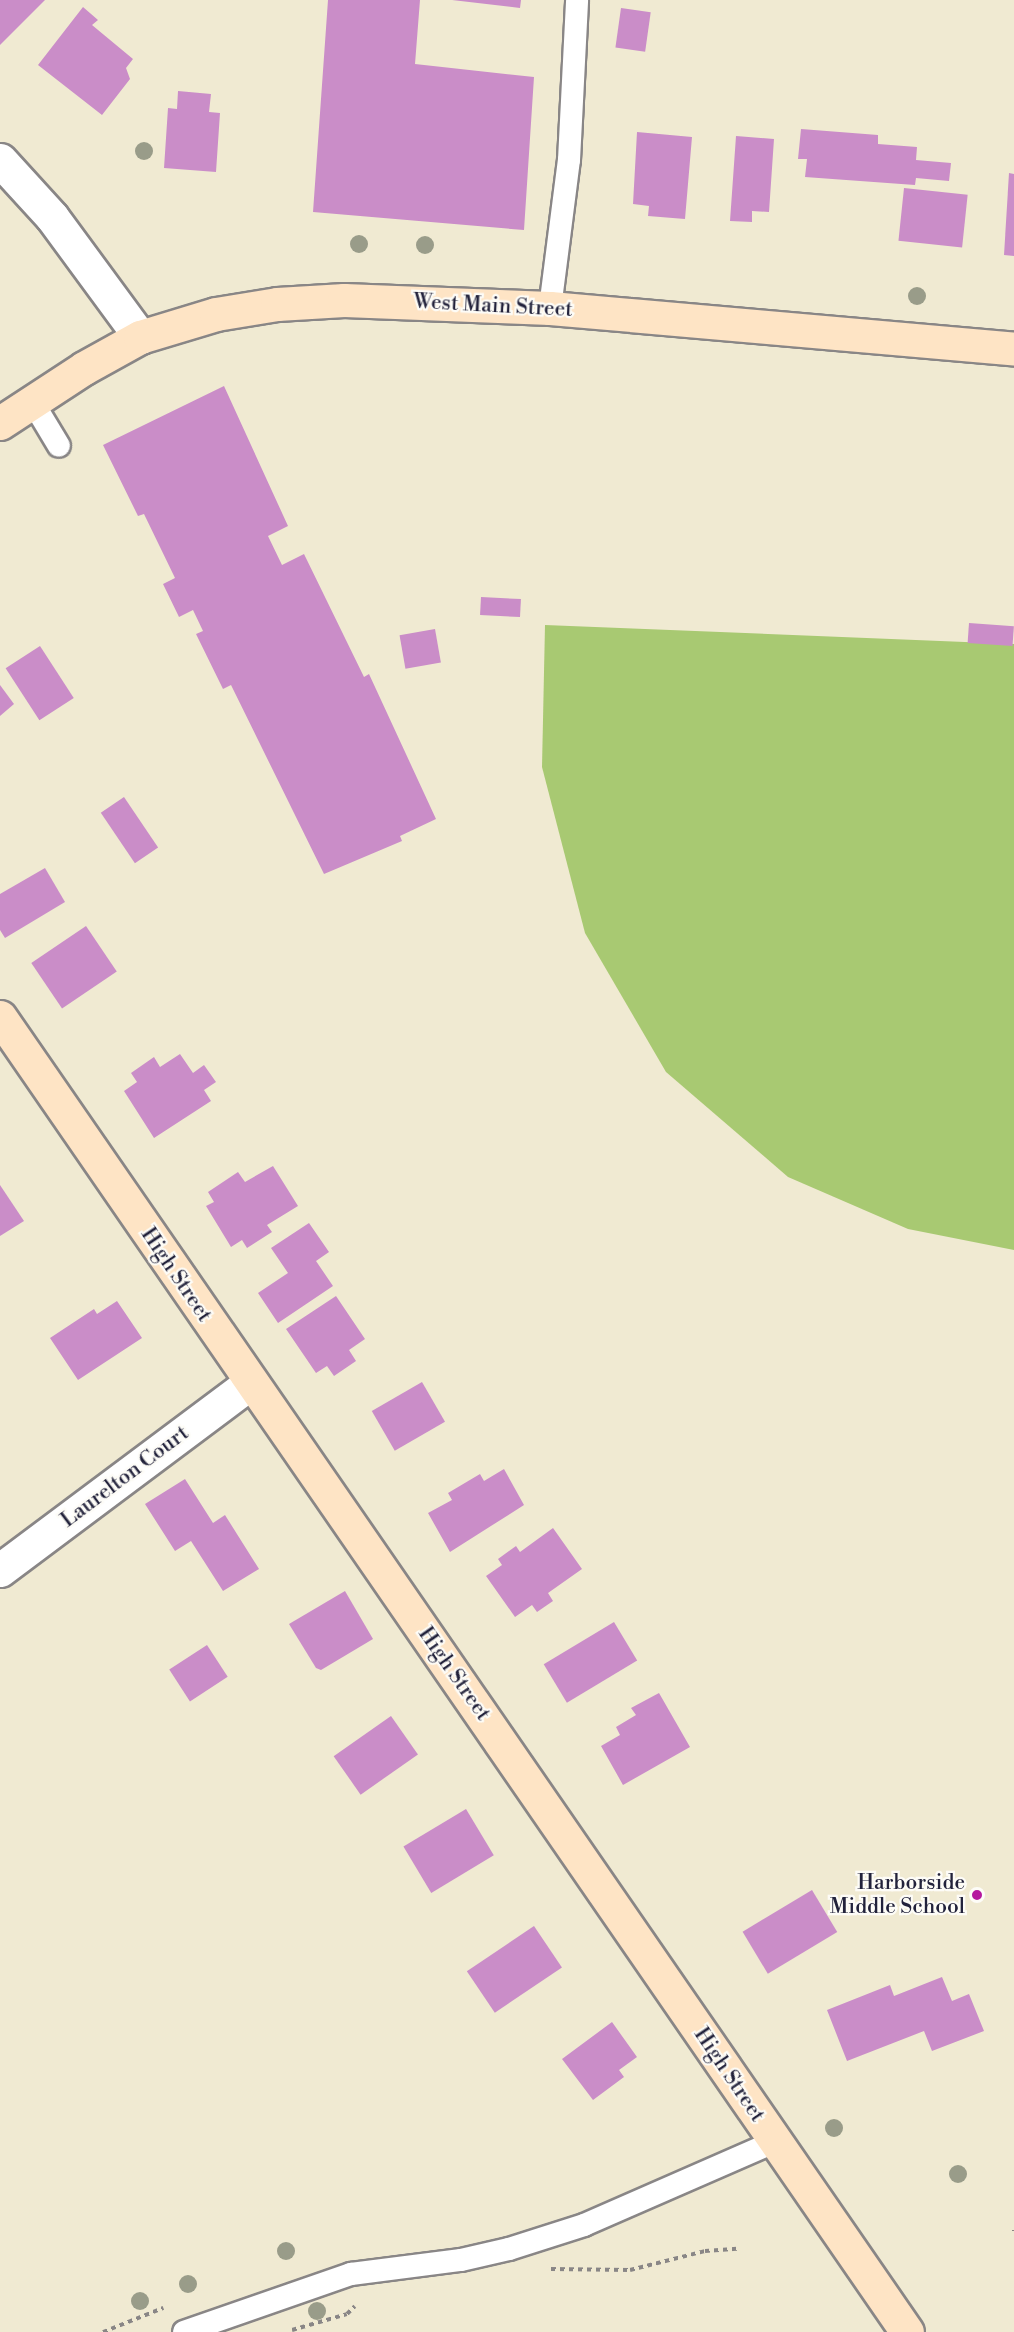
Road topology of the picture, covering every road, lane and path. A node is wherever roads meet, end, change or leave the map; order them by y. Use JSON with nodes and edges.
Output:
{"nodes":[{"id":1,"x":577,"y":0,"type":"edge"},
{"id":2,"x":0,"y":160,"type":"edge"},
{"id":3,"x":550,"y":308,"type":"junction"},
{"id":4,"x":140,"y":337,"type":"junction"},
{"id":5,"x":1014,"y":349,"type":"edge"},
{"id":6,"x":32,"y":401,"type":"junction"},
{"id":7,"x":0,"y":423,"type":"edge"},
{"id":8,"x":58,"y":446,"type":"dead end"},
{"id":9,"x":0,"y":1017,"type":"edge"},
{"id":10,"x":250,"y":1383,"type":"junction"},
{"id":11,"x":0,"y":1570,"type":"edge"},
{"id":12,"x":774,"y":2142,"type":"junction"},
{"id":13,"x":736,"y":2249,"type":"dead end"},
{"id":14,"x":544,"y":2269,"type":"dead end"},
{"id":15,"x":183,"y":2332,"type":"edge"},
{"id":16,"x":907,"y":2332,"type":"edge"}],
"edges":[{"from":1,"to":3,"type":"lane"},
{"from":2,"to":4,"type":"street"},
{"from":3,"to":4,"type":"main road","name":"West Main Street"},
{"from":3,"to":5,"type":"main road","name":"West Main Street"},
{"from":4,"to":6,"type":"main road","name":"West Main Street"},
{"from":6,"to":7,"type":"main road","name":"West Main Street"},
{"from":6,"to":8,"type":"lane"},
{"from":9,"to":10,"type":"main road","name":"High Street"},
{"from":10,"to":11,"type":"street","name":"Laurelton Court"},
{"from":10,"to":12,"type":"main road","name":"High Street"},
{"from":12,"to":15,"type":"lane"},
{"from":12,"to":16,"type":"main road","name":"High Street"},
{"from":13,"to":14,"type":"path"}]}
